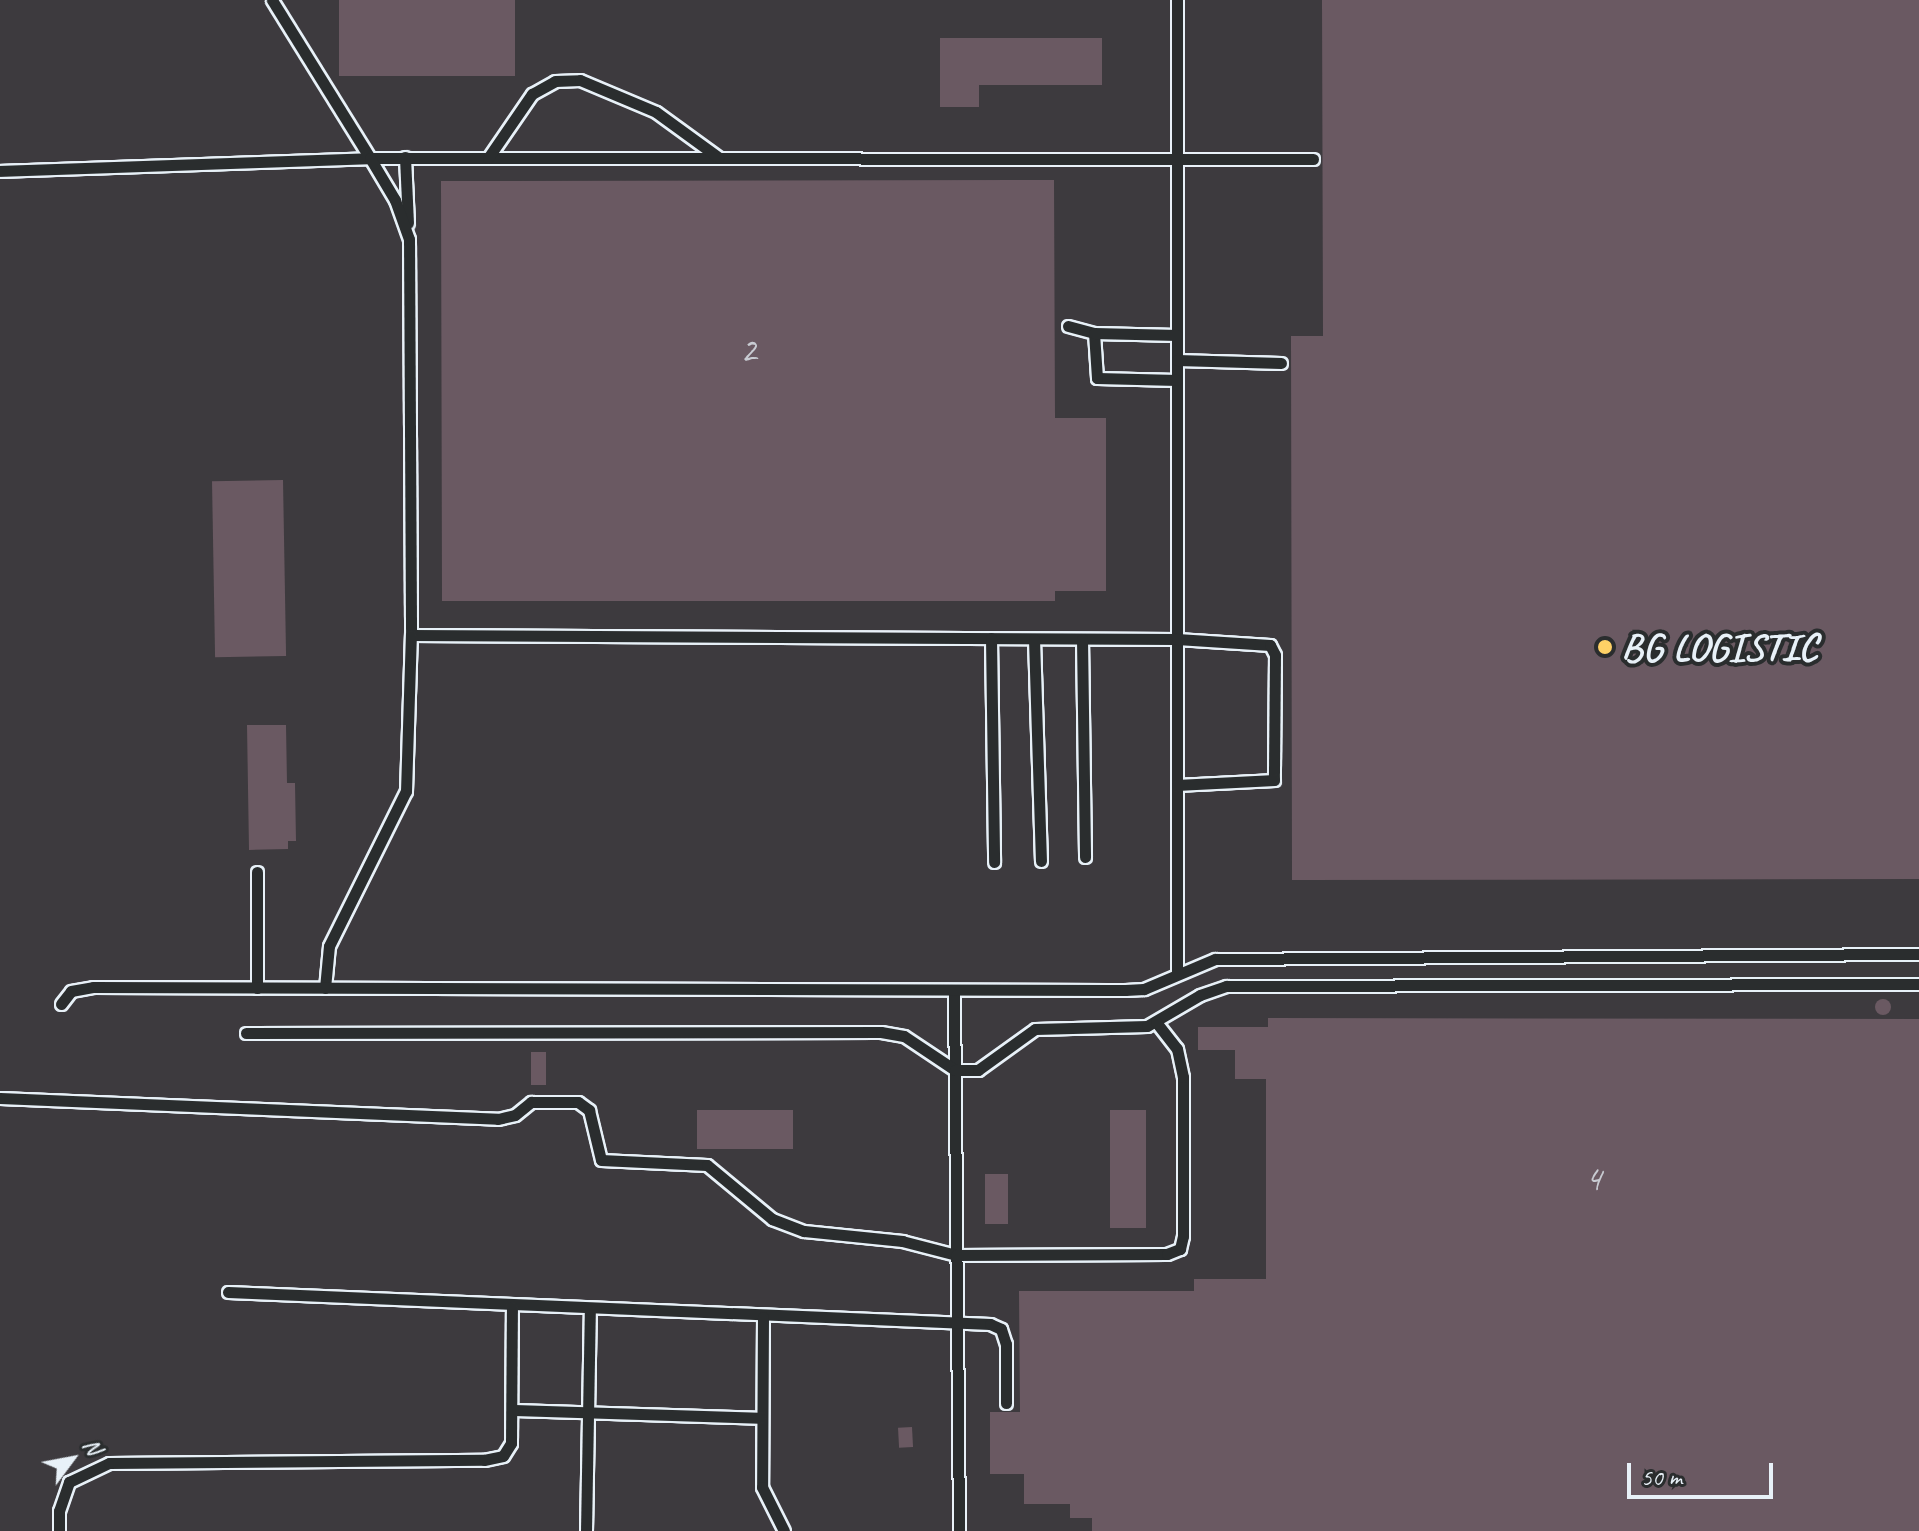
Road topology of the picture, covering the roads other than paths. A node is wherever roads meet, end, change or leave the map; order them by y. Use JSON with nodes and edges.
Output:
{"nodes":[{"id":1,"x":272,"y":0,"type":"edge"},
{"id":2,"x":1177,"y":0,"type":"edge"},
{"id":3,"x":405,"y":157,"type":"junction"},
{"id":4,"x":718,"y":157,"type":"junction"},
{"id":5,"x":1177,"y":157,"type":"junction"},
{"id":6,"x":370,"y":158,"type":"junction"},
{"id":7,"x":488,"y":158,"type":"junction"},
{"id":8,"x":1313,"y":159,"type":"dead end"},
{"id":9,"x":0,"y":171,"type":"edge"},
{"id":10,"x":409,"y":239,"type":"junction"},
{"id":11,"x":1068,"y":326,"type":"dead end"},
{"id":12,"x":1094,"y":333,"type":"junction"},
{"id":13,"x":1177,"y":335,"type":"junction"},
{"id":14,"x":1177,"y":360,"type":"junction"},
{"id":15,"x":1281,"y":363,"type":"dead end"},
{"id":16,"x":1177,"y":380,"type":"junction"},
{"id":17,"x":411,"y":635,"type":"junction"},
{"id":18,"x":991,"y":638,"type":"junction"},
{"id":19,"x":1034,"y":639,"type":"junction"},
{"id":20,"x":1082,"y":639,"type":"junction"},
{"id":21,"x":1177,"y":639,"type":"junction"},
{"id":22,"x":1177,"y":785,"type":"junction"},
{"id":23,"x":1085,"y":857,"type":"dead end"},
{"id":24,"x":1041,"y":861,"type":"dead end"},
{"id":25,"x":994,"y":862,"type":"dead end"},
{"id":26,"x":257,"y":872,"type":"dead end"},
{"id":27,"x":1919,"y":954,"type":"edge"},
{"id":28,"x":1177,"y":973,"type":"junction"},
{"id":29,"x":1919,"y":984,"type":"edge"},
{"id":30,"x":257,"y":988,"type":"junction"},
{"id":31,"x":325,"y":988,"type":"junction"},
{"id":32,"x":954,"y":990,"type":"junction"},
{"id":33,"x":61,"y":1004,"type":"dead end"},
{"id":34,"x":1156,"y":1022,"type":"junction"},
{"id":35,"x":246,"y":1033,"type":"dead end"},
{"id":36,"x":955,"y":1070,"type":"junction"},
{"id":37,"x":0,"y":1098,"type":"edge"},
{"id":38,"x":956,"y":1255,"type":"junction"},
{"id":39,"x":228,"y":1292,"type":"dead end"},
{"id":40,"x":512,"y":1307,"type":"junction"},
{"id":41,"x":590,"y":1311,"type":"junction"},
{"id":42,"x":763,"y":1317,"type":"junction"},
{"id":43,"x":957,"y":1324,"type":"junction"},
{"id":44,"x":1006,"y":1403,"type":"dead end"},
{"id":45,"x":512,"y":1410,"type":"junction"},
{"id":46,"x":587,"y":1412,"type":"junction"},
{"id":47,"x":761,"y":1418,"type":"junction"},
{"id":48,"x":59,"y":1531,"type":"edge"},
{"id":49,"x":586,"y":1531,"type":"edge"},
{"id":50,"x":784,"y":1531,"type":"edge"},
{"id":51,"x":959,"y":1531,"type":"edge"}],
"edges":[{"from":1,"to":6,"type":"lane"},
{"from":2,"to":5,"type":"lane"},
{"from":3,"to":6,"type":"lane"},
{"from":3,"to":7,"type":"lane"},
{"from":3,"to":10,"type":"lane"},
{"from":4,"to":5,"type":"lane"},
{"from":4,"to":7,"type":"lane"},
{"from":4,"to":7,"type":"lane"},
{"from":5,"to":8,"type":"lane"},
{"from":5,"to":13,"type":"lane"},
{"from":6,"to":9,"type":"lane"},
{"from":6,"to":10,"type":"lane"},
{"from":10,"to":17,"type":"lane"},
{"from":11,"to":12,"type":"lane"},
{"from":12,"to":13,"type":"lane"},
{"from":12,"to":16,"type":"lane"},
{"from":13,"to":14,"type":"lane"},
{"from":14,"to":15,"type":"lane"},
{"from":14,"to":16,"type":"lane"},
{"from":16,"to":21,"type":"lane"},
{"from":17,"to":18,"type":"lane"},
{"from":17,"to":31,"type":"lane"},
{"from":18,"to":19,"type":"lane"},
{"from":18,"to":25,"type":"lane"},
{"from":19,"to":20,"type":"lane"},
{"from":19,"to":24,"type":"lane"},
{"from":20,"to":21,"type":"lane"},
{"from":20,"to":23,"type":"lane"},
{"from":21,"to":22,"type":"lane"},
{"from":21,"to":22,"type":"lane"},
{"from":22,"to":28,"type":"lane"},
{"from":26,"to":30,"type":"lane"},
{"from":27,"to":28,"type":"lane"},
{"from":28,"to":32,"type":"lane"},
{"from":29,"to":34,"type":"lane"},
{"from":30,"to":31,"type":"lane"},
{"from":30,"to":33,"type":"lane"},
{"from":31,"to":32,"type":"lane"},
{"from":32,"to":36,"type":"lane"},
{"from":34,"to":36,"type":"lane"},
{"from":34,"to":38,"type":"lane"},
{"from":35,"to":36,"type":"lane"},
{"from":36,"to":38,"type":"lane"},
{"from":37,"to":38,"type":"lane"},
{"from":38,"to":43,"type":"lane"},
{"from":39,"to":40,"type":"lane"},
{"from":40,"to":41,"type":"lane"},
{"from":40,"to":45,"type":"lane"},
{"from":41,"to":42,"type":"lane"},
{"from":41,"to":46,"type":"lane"},
{"from":42,"to":43,"type":"lane"},
{"from":42,"to":47,"type":"lane"},
{"from":43,"to":44,"type":"lane"},
{"from":43,"to":51,"type":"lane"},
{"from":45,"to":46,"type":"lane"},
{"from":45,"to":48,"type":"lane"},
{"from":46,"to":47,"type":"lane"},
{"from":46,"to":49,"type":"lane"},
{"from":47,"to":50,"type":"lane"}]}
